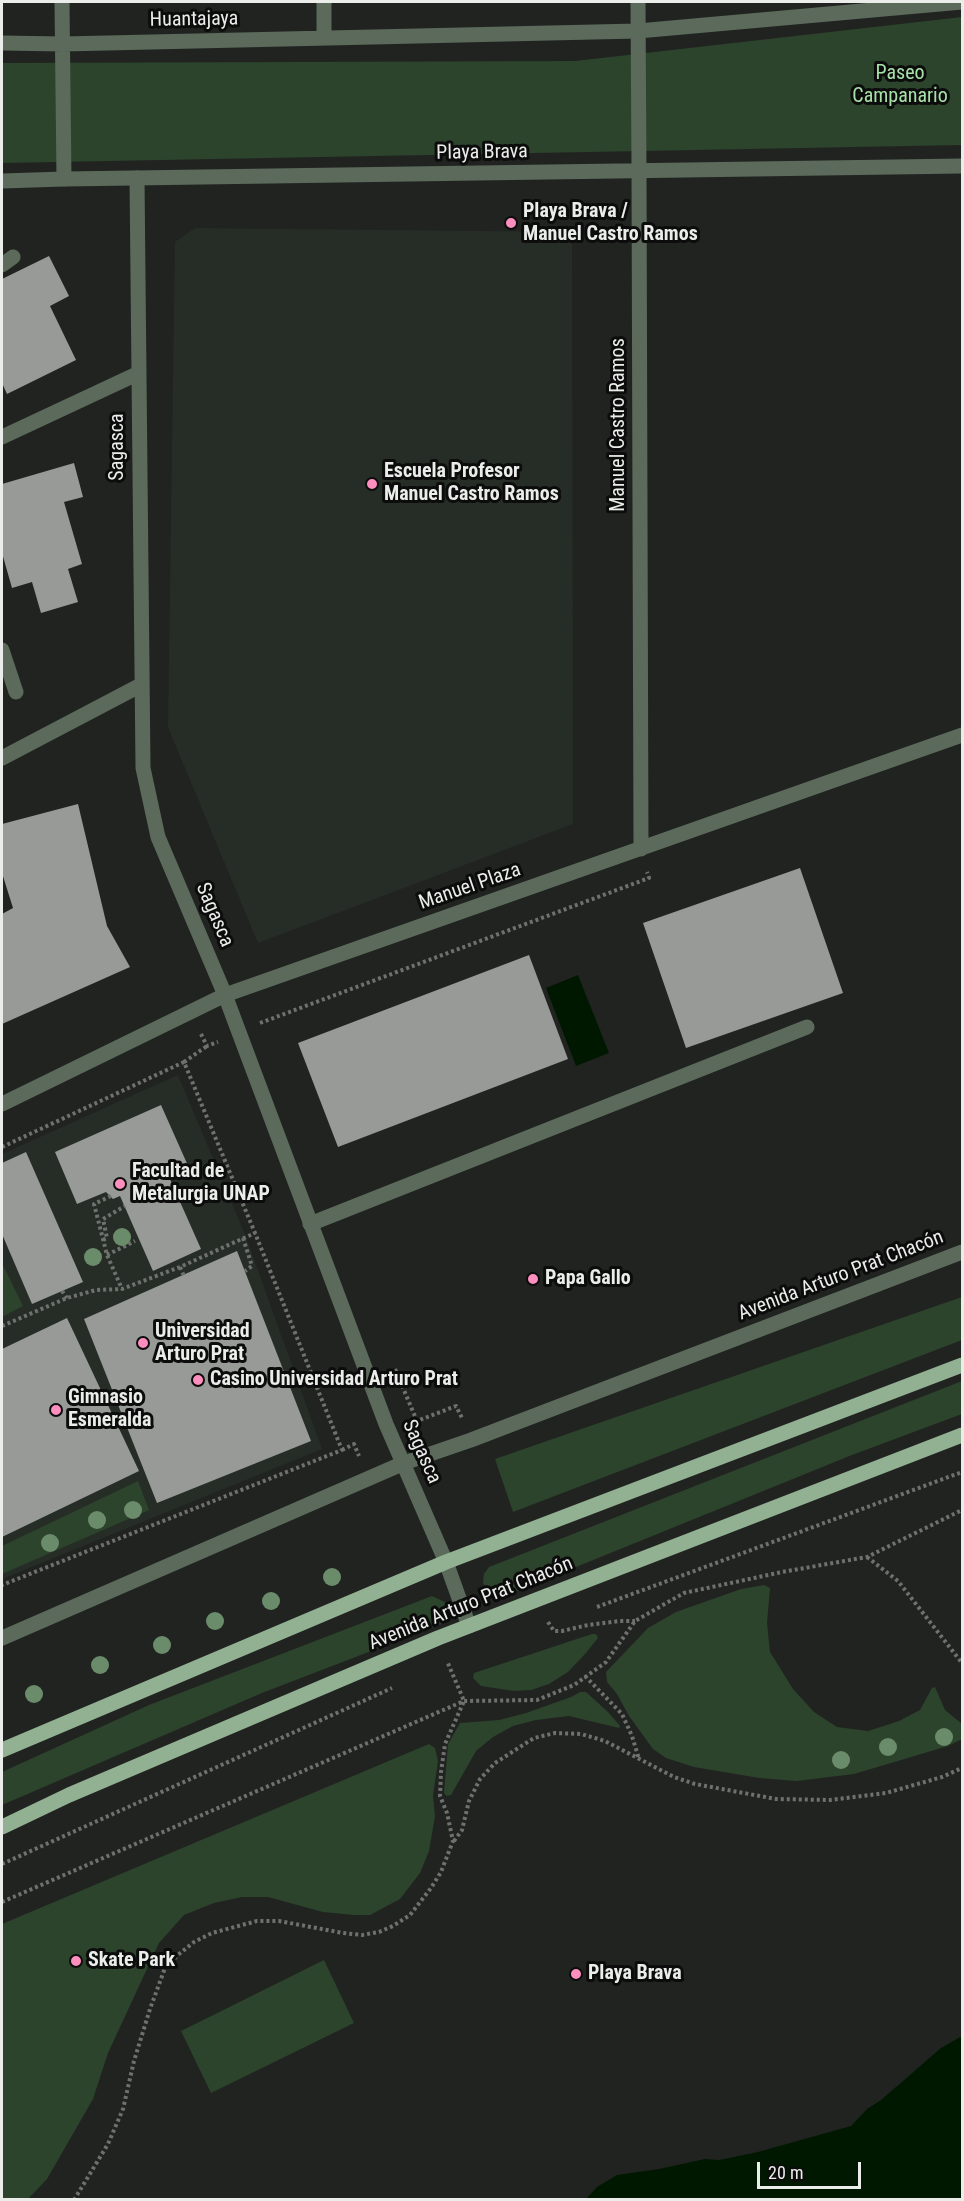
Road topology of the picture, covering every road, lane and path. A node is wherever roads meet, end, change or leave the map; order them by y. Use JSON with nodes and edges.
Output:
{"nodes":[{"id":1,"x":62,"y":2,"type":"edge"},
{"id":2,"x":324,"y":2,"type":"edge"},
{"id":3,"x":638,"y":2,"type":"edge"},
{"id":4,"x":963,"y":2,"type":"edge"},
{"id":5,"x":638,"y":31,"type":"junction"},
{"id":6,"x":324,"y":38,"type":"junction"},
{"id":7,"x":2,"y":43,"type":"edge"},
{"id":8,"x":63,"y":44,"type":"junction"},
{"id":9,"x":963,"y":166,"type":"edge"},
{"id":10,"x":639,"y":171,"type":"junction"},
{"id":11,"x":137,"y":178,"type":"junction"},
{"id":12,"x":64,"y":179,"type":"junction"},
{"id":13,"x":2,"y":181,"type":"edge"},
{"id":14,"x":139,"y":373,"type":"junction"},
{"id":15,"x":2,"y":437,"type":"edge"},
{"id":16,"x":2,"y":650,"type":"edge"},
{"id":17,"x":141,"y":684,"type":"junction"},
{"id":18,"x":16,"y":692,"type":"dead end"},
{"id":19,"x":963,"y":735,"type":"edge"},
{"id":20,"x":2,"y":758,"type":"edge"},
{"id":21,"x":641,"y":849,"type":"junction"},
{"id":22,"x":248,"y":987,"type":"junction"},
{"id":23,"x":225,"y":995,"type":"junction"},
{"id":24,"x":807,"y":1027,"type":"dead end"},
{"id":25,"x":266,"y":1033,"type":"dead end"},
{"id":26,"x":207,"y":1046,"type":"dead end"},
{"id":27,"x":184,"y":1062,"type":"junction"},
{"id":28,"x":2,"y":1104,"type":"edge"},
{"id":29,"x":2,"y":1147,"type":"edge"},
{"id":30,"x":111,"y":1196,"type":"dead end"},
{"id":31,"x":125,"y":1206,"type":"dead end"},
{"id":32,"x":309,"y":1224,"type":"junction"},
{"id":33,"x":255,"y":1233,"type":"junction"},
{"id":34,"x":243,"y":1238,"type":"junction"},
{"id":35,"x":103,"y":1240,"type":"junction"},
{"id":36,"x":135,"y":1241,"type":"dead end"},
{"id":37,"x":963,"y":1252,"type":"edge"},
{"id":38,"x":107,"y":1255,"type":"junction"},
{"id":39,"x":180,"y":1267,"type":"junction"},
{"id":40,"x":245,"y":1271,"type":"dead end"},
{"id":41,"x":184,"y":1276,"type":"dead end"},
{"id":42,"x":122,"y":1289,"type":"junction"},
{"id":43,"x":62,"y":1291,"type":"dead end"},
{"id":44,"x":67,"y":1298,"type":"junction"},
{"id":45,"x":2,"y":1326,"type":"edge"},
{"id":46,"x":963,"y":1365,"type":"edge"},
{"id":47,"x":394,"y":1367,"type":"dead end"},
{"id":48,"x":963,"y":1435,"type":"edge"},
{"id":49,"x":471,"y":1440,"type":"junction"},
{"id":50,"x":404,"y":1463,"type":"junction"},
{"id":51,"x":963,"y":1472,"type":"edge"},
{"id":52,"x":963,"y":1510,"type":"edge"},
{"id":53,"x":867,"y":1557,"type":"junction"},
{"id":54,"x":446,"y":1562,"type":"junction"},
{"id":55,"x":2,"y":1585,"type":"edge"},
{"id":56,"x":536,"y":1600,"type":"junction"},
{"id":57,"x":594,"y":1608,"type":"dead end"},
{"id":58,"x":561,"y":1620,"type":"dead end"},
{"id":59,"x":635,"y":1621,"type":"junction"},
{"id":60,"x":549,"y":1624,"type":"junction"},
{"id":61,"x":469,"y":1626,"type":"junction"},
{"id":62,"x":543,"y":1626,"type":"dead end"},
{"id":63,"x":2,"y":1638,"type":"edge"},
{"id":64,"x":438,"y":1638,"type":"junction"},
{"id":65,"x":457,"y":1659,"type":"dead end"},
{"id":66,"x":448,"y":1663,"type":"junction"},
{"id":67,"x":963,"y":1664,"type":"edge"},
{"id":68,"x":437,"y":1668,"type":"dead end"},
{"id":69,"x":585,"y":1676,"type":"junction"},
{"id":70,"x":393,"y":1687,"type":"dead end"},
{"id":71,"x":464,"y":1701,"type":"junction"},
{"id":72,"x":2,"y":1750,"type":"edge"},
{"id":73,"x":639,"y":1759,"type":"junction"},
{"id":74,"x":963,"y":1768,"type":"edge"},
{"id":75,"x":2,"y":1827,"type":"edge"},
{"id":76,"x":453,"y":1841,"type":"junction"},
{"id":77,"x":2,"y":1864,"type":"edge"},
{"id":78,"x":2,"y":1902,"type":"edge"},
{"id":79,"x":74,"y":2199,"type":"edge"}],
"edges":[{"from":1,"to":8,"type":"street"},
{"from":2,"to":6,"type":"street"},
{"from":3,"to":5,"type":"street","name":"Manuel Castro Ramos"},
{"from":4,"to":5,"type":"street","name":"Huantajaya"},
{"from":5,"to":6,"type":"street","name":"Huantajaya"},
{"from":5,"to":10,"type":"street","name":"Manuel Castro Ramos"},
{"from":6,"to":8,"type":"street","name":"Huantajaya"},
{"from":7,"to":8,"type":"street","name":"Huantajaya"},
{"from":8,"to":12,"type":"street"},
{"from":9,"to":10,"type":"street","name":"Playa Brava"},
{"from":10,"to":11,"type":"street","name":"Playa Brava"},
{"from":10,"to":21,"type":"street","name":"Manuel Castro Ramos"},
{"from":11,"to":12,"type":"street","name":"Playa Brava"},
{"from":11,"to":14,"type":"street","name":"Sagasca"},
{"from":12,"to":13,"type":"street","name":"Playa Brava"},
{"from":14,"to":15,"type":"street"},
{"from":14,"to":17,"type":"street","name":"Sagasca"},
{"from":16,"to":18,"type":"street"},
{"from":17,"to":20,"type":"street"},
{"from":17,"to":23,"type":"street","name":"Sagasca"},
{"from":19,"to":21,"type":"street","name":"Manuel Plaza"},
{"from":21,"to":22,"type":"street","name":"Manuel Plaza"},
{"from":22,"to":23,"type":"street","name":"Manuel Plaza"},
{"from":22,"to":25,"type":"path"},
{"from":23,"to":28,"type":"street","name":"Manuel Plaza"},
{"from":23,"to":32,"type":"street","name":"Sagasca"},
{"from":24,"to":32,"type":"street"},
{"from":26,"to":27,"type":"path"},
{"from":27,"to":29,"type":"path"},
{"from":27,"to":33,"type":"path"},
{"from":30,"to":35,"type":"path"},
{"from":31,"to":35,"type":"path"},
{"from":32,"to":50,"type":"street","name":"Sagasca"},
{"from":33,"to":34,"type":"path"},
{"from":33,"to":55,"type":"path"},
{"from":34,"to":39,"type":"path"},
{"from":34,"to":40,"type":"path"},
{"from":35,"to":38,"type":"path"},
{"from":36,"to":38,"type":"path"},
{"from":37,"to":49,"type":"street","name":"Avenida Arturo Prat Chacón"},
{"from":38,"to":42,"type":"path"},
{"from":39,"to":41,"type":"path"},
{"from":39,"to":42,"type":"path"},
{"from":42,"to":44,"type":"path"},
{"from":43,"to":44,"type":"path"},
{"from":44,"to":45,"type":"path"},
{"from":46,"to":54,"type":"main road"},
{"from":47,"to":49,"type":"path"},
{"from":48,"to":56,"type":"main road","name":"Avenida Arturo Prat Chacón"},
{"from":49,"to":50,"type":"street","name":"Avenida Arturo Prat Chacón"},
{"from":50,"to":54,"type":"street","name":"Sagasca"},
{"from":50,"to":63,"type":"street","name":"Avenida Arturo Prat Chacón"},
{"from":51,"to":57,"type":"path"},
{"from":52,"to":53,"type":"path"},
{"from":53,"to":59,"type":"path"},
{"from":53,"to":67,"type":"path"},
{"from":54,"to":61,"type":"street","name":"Sagasca"},
{"from":54,"to":72,"type":"main road"},
{"from":56,"to":60,"type":"path"},
{"from":56,"to":61,"type":"main road","name":"Avenida Arturo Prat Chacón"},
{"from":58,"to":60,"type":"path"},
{"from":59,"to":60,"type":"path"},
{"from":59,"to":69,"type":"path"},
{"from":60,"to":62,"type":"path"},
{"from":61,"to":64,"type":"main road","name":"Avenida Arturo Prat Chacón"},
{"from":64,"to":66,"type":"path"},
{"from":64,"to":75,"type":"main road","name":"Avenida Arturo Prat Chacón"},
{"from":65,"to":66,"type":"path"},
{"from":66,"to":68,"type":"path"},
{"from":66,"to":71,"type":"path"},
{"from":69,"to":71,"type":"path"},
{"from":69,"to":73,"type":"path"},
{"from":70,"to":77,"type":"path"},
{"from":71,"to":76,"type":"path"},
{"from":71,"to":78,"type":"path"},
{"from":73,"to":74,"type":"path"},
{"from":73,"to":76,"type":"path"},
{"from":76,"to":79,"type":"path"}]}
